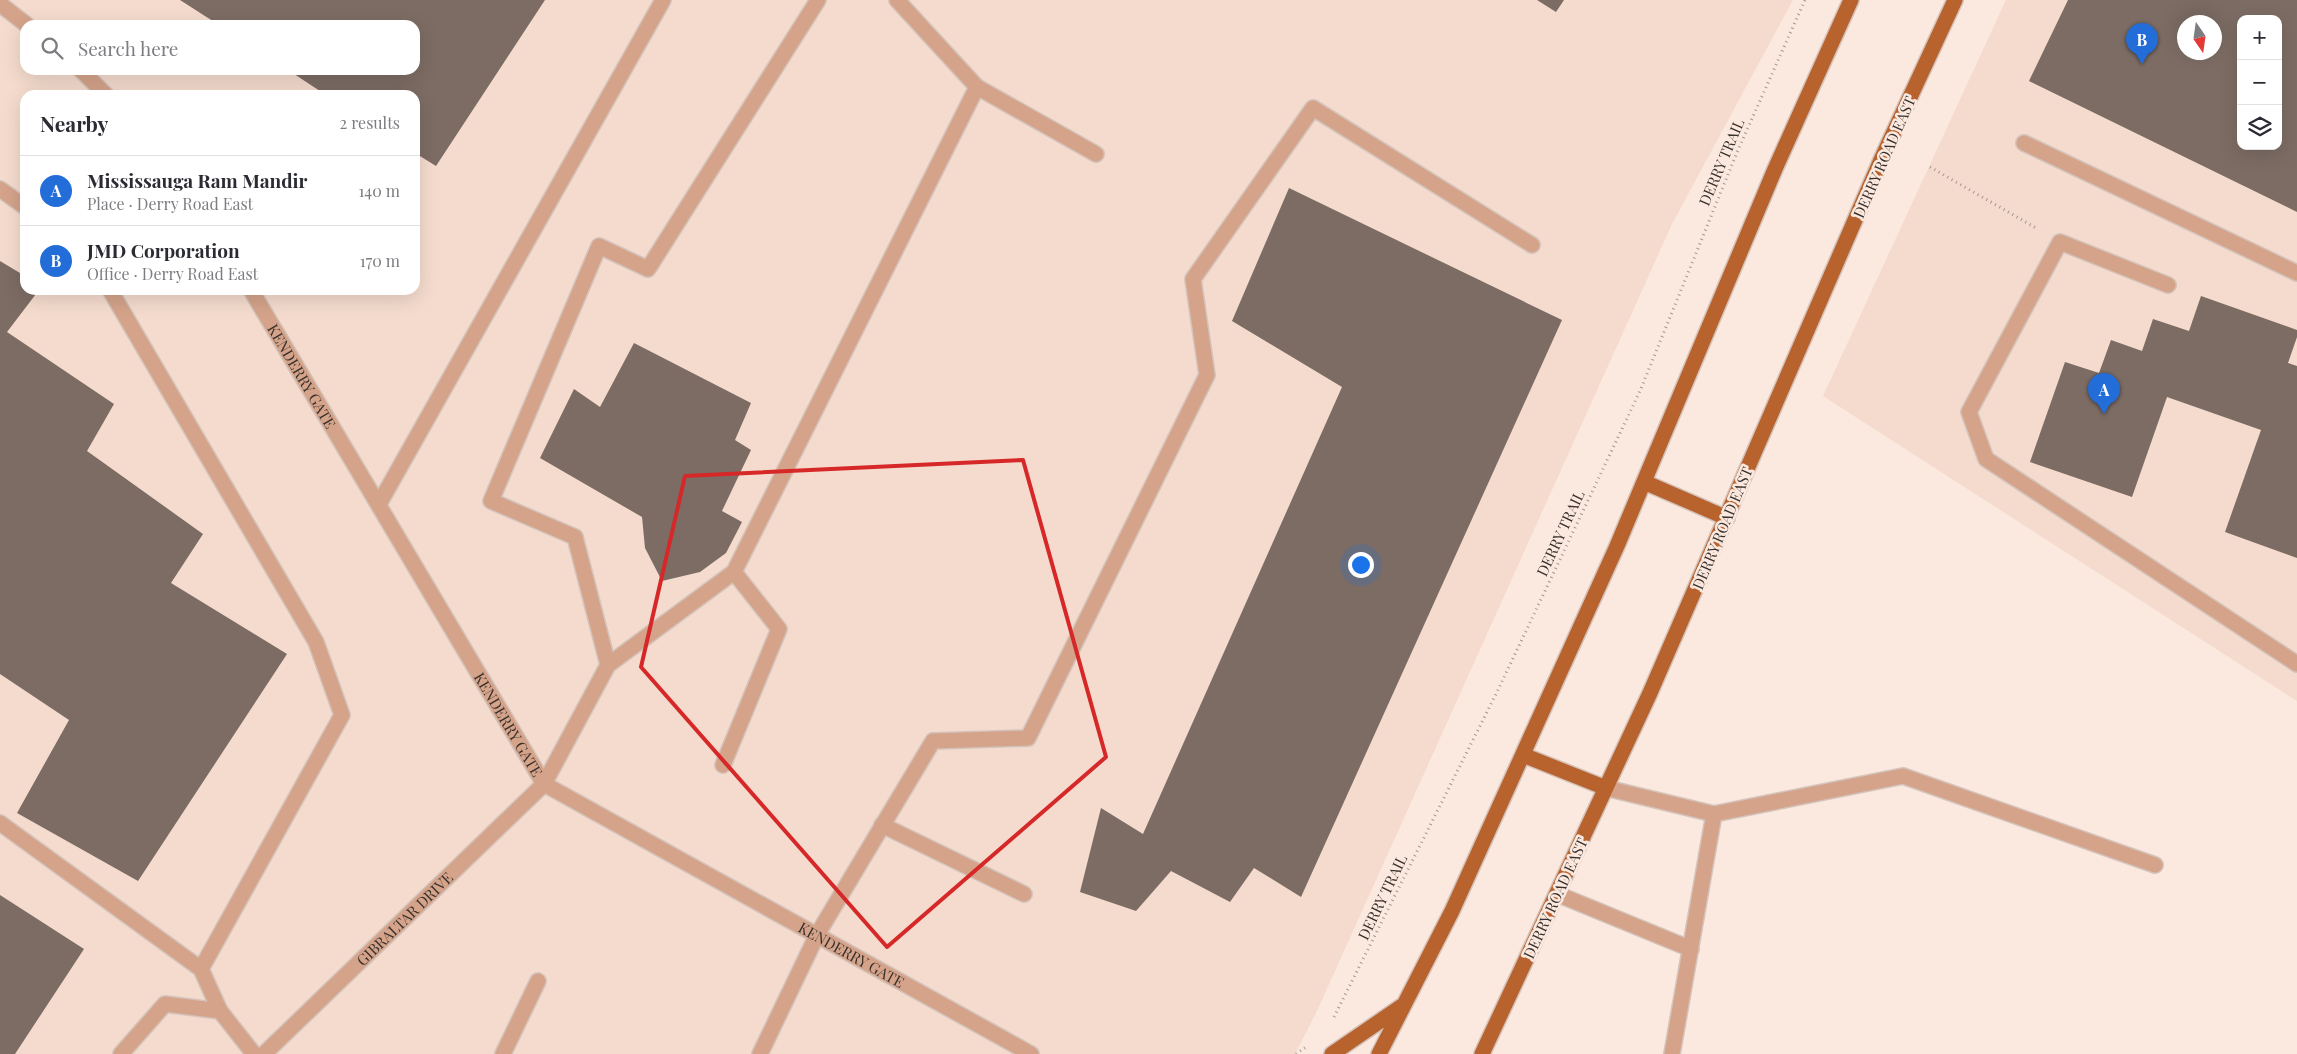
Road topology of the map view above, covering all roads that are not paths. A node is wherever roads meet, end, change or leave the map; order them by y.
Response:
1 (663, 0) edge
2 (818, 0) edge
3 (897, 0) edge
4 (1851, 0) edge
5 (1956, 0) edge
6 (0, 4) edge
7 (21, 20) edge
8 (86, 75) edge
9 (977, 87) junction
10 (101, 90) edge
11 (2024, 142) dead end
12 (1096, 154) dead end
13 (0, 189) edge
14 (20, 203) edge
15 (1532, 245) dead end
16 (2297, 273) edge
17 (2168, 284) dead end
18 (113, 295) edge
19 (254, 295) edge
20 (1644, 482) junction
21 (379, 504) junction
22 (1726, 518) junction
23 (734, 572) junction
24 (608, 664) junction
25 (2297, 664) edge
26 (1523, 755) junction
27 (723, 765) dead end
28 (544, 784) junction
29 (1606, 788) junction
30 (1714, 814) junction
31 (0, 823) edge
32 (882, 825) junction
33 (2155, 864) dead end
34 (1024, 894) dead end
35 (1558, 894) junction
36 (817, 935) junction
37 (1691, 949) junction
38 (201, 970) junction
39 (538, 981) dead end
40 (1403, 1005) junction
41 (220, 1011) junction
42 (121, 1054) edge
43 (254, 1054) edge
44 (264, 1054) edge
45 (503, 1054) edge
46 (760, 1054) edge
47 (1031, 1054) edge
48 (1332, 1054) edge
49 (1379, 1054) edge
50 (1482, 1054) edge
51 (1672, 1054) edge

1 - 21 street
2 - 24 street
3 - 9 street
4 - 20 main road
5 - 22 main road, DERRY ROAD EAST
6 - 7 street
8 - 10 street
9 - 12 street
9 - 23 street
11 - 16 street
13 - 14 street
15 - 32 street
17 - 25 street
18 - 38 street
19 - 21 street, KENDERRY GATE
20 - 22 main road
20 - 26 main road
21 - 28 street, KENDERRY GATE
22 - 29 main road, DERRY ROAD EAST
23 - 24 street
23 - 27 street
24 - 28 street, GIBRALTAR DRIVE
26 - 29 main road
26 - 40 main road
28 - 36 street, KENDERRY GATE
28 - 44 street, GIBRALTAR DRIVE
29 - 30 street
29 - 35 main road, DERRY ROAD EAST
30 - 33 street
30 - 37 street
31 - 38 street
32 - 34 street
32 - 36 street
35 - 37 street
35 - 50 main road, DERRY ROAD EAST
36 - 46 street
36 - 47 street, KENDERRY GATE
37 - 51 street
38 - 41 street
39 - 45 street
40 - 48 main road
40 - 49 main road
41 - 42 street
41 - 43 street

